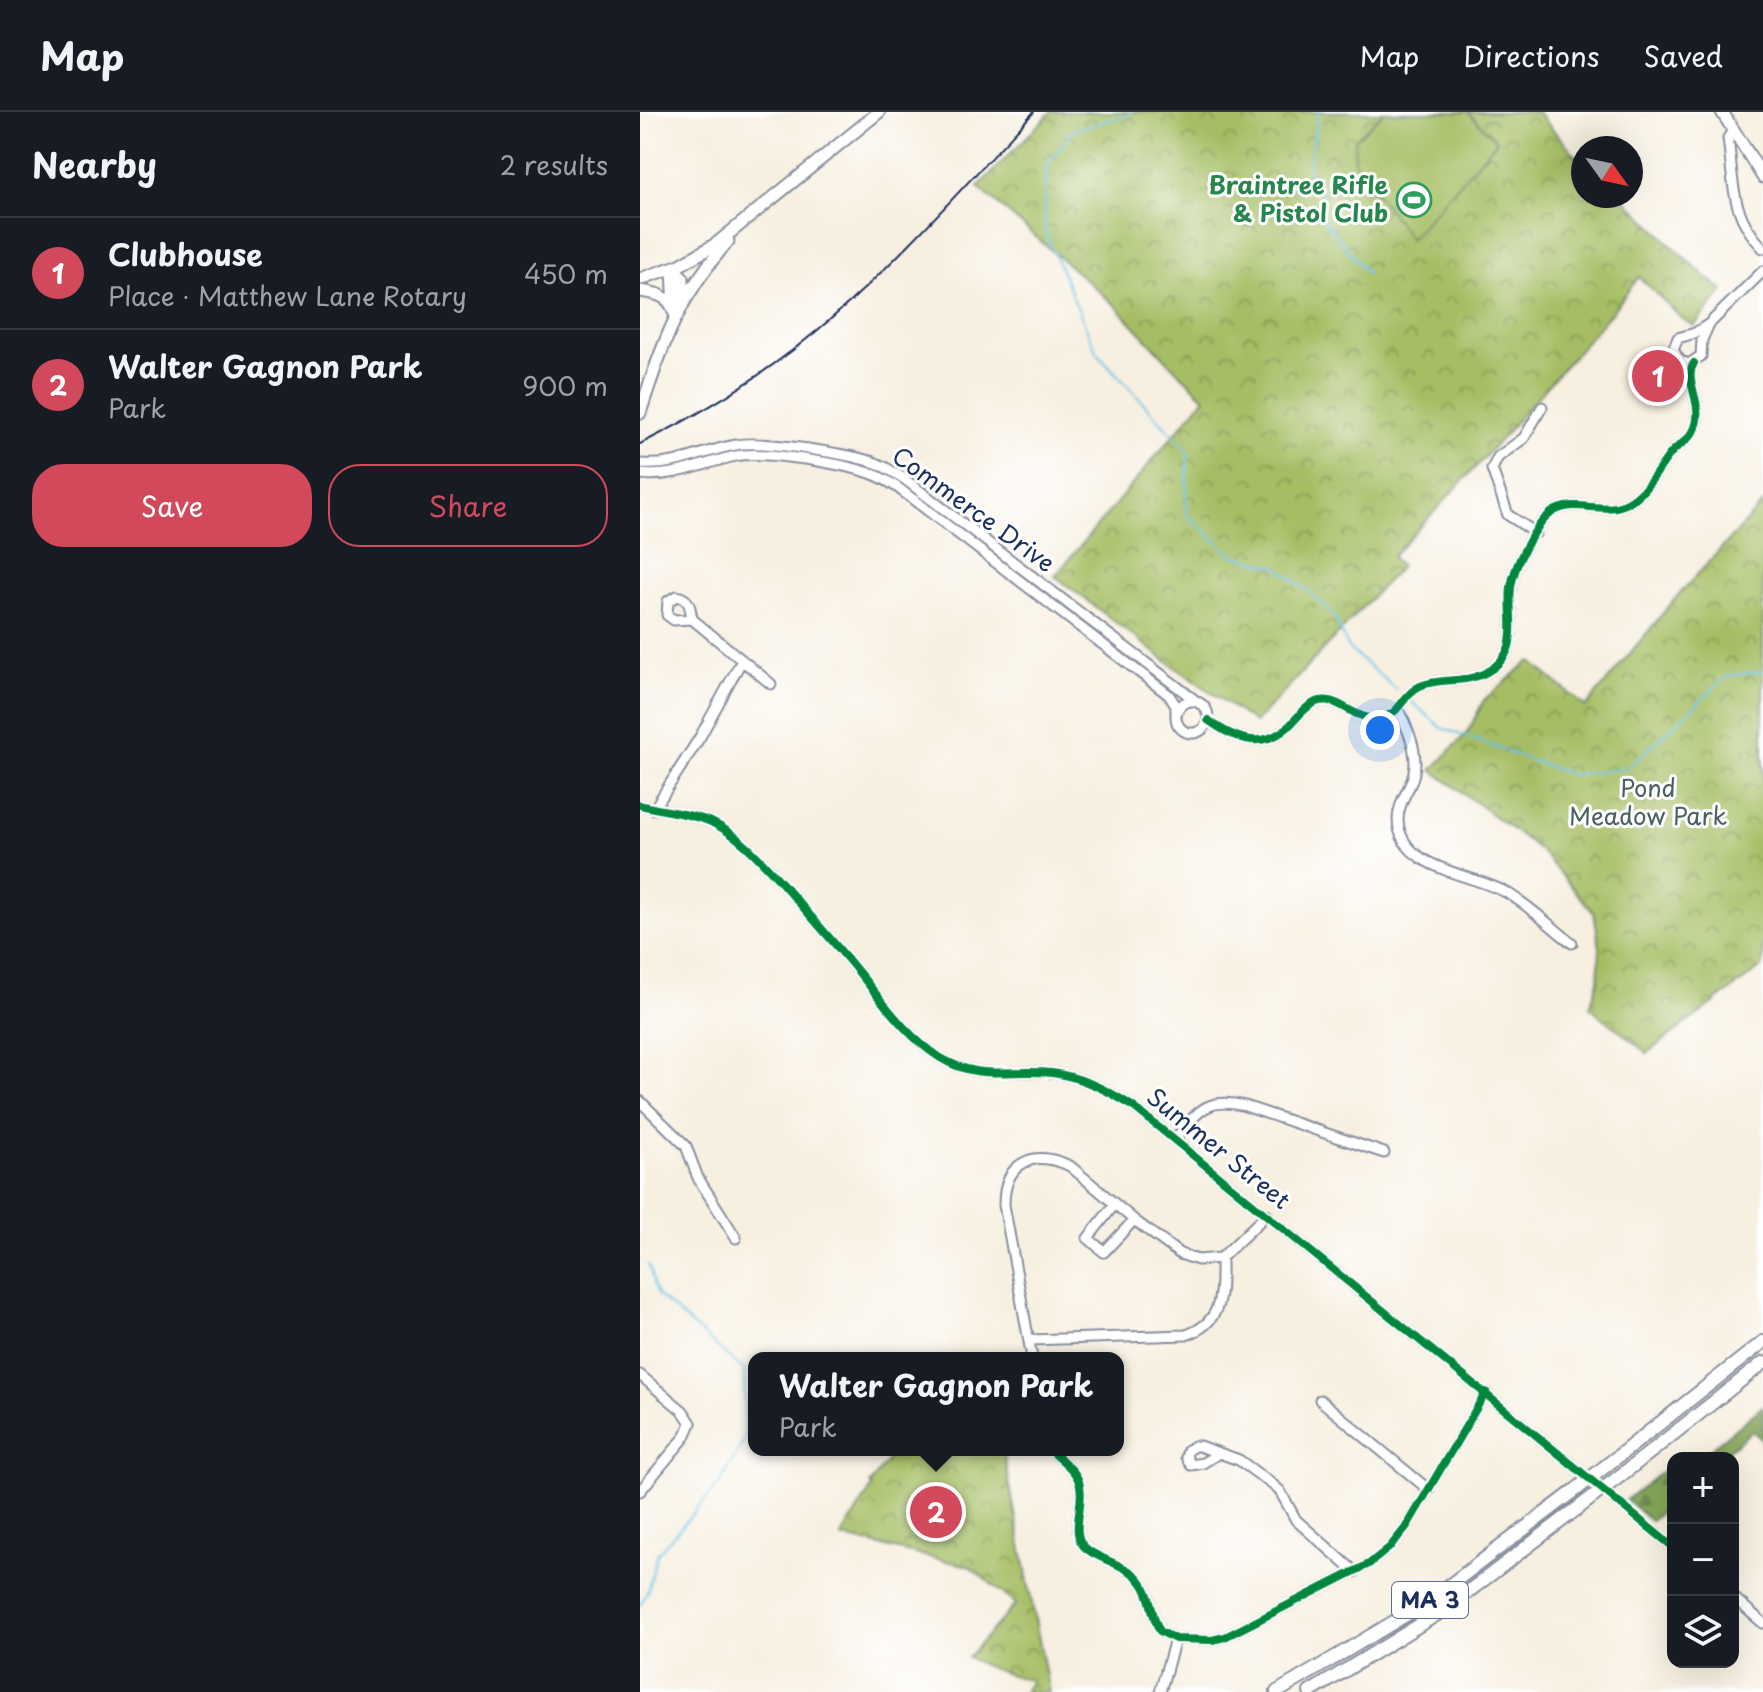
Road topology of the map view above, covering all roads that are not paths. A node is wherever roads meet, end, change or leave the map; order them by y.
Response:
1 (879, 112) edge
2 (1722, 112) edge
3 (1733, 130) junction
4 (1763, 177) edge
5 (744, 222) junction
6 (1763, 248) edge
7 (673, 268) junction
8 (1763, 271) edge
9 (640, 279) edge
10 (640, 291) edge
11 (683, 301) junction
12 (674, 317) junction
13 (1709, 324) junction
14 (1680, 361) junction
15 (1694, 363) junction
16 (1696, 401) junction
17 (1542, 407) dead end
18 (640, 413) edge
19 (828, 459) junction
20 (640, 461) edge
21 (678, 468) junction
22 (640, 474) edge
23 (1536, 533) junction
24 (692, 619) dead end
25 (742, 660) junction
26 (771, 684) dead end
27 (1200, 704) junction
28 (1398, 709) junction
29 (1176, 716) junction
30 (1208, 720) junction
31 (640, 805) edge
32 (654, 809) junction
33 (1572, 943) dead end
34 (640, 1101) edge
35 (1175, 1139) junction
36 (1384, 1153) dead end
37 (1115, 1204) junction
38 (1267, 1214) junction
39 (1134, 1220) junction
40 (736, 1238) dead end
41 (1221, 1258) junction
42 (1030, 1340) junction
43 (1763, 1342) edge
44 (1031, 1352) edge
45 (1763, 1363) edge
46 (640, 1375) edge
47 (1486, 1392) junction
48 (1320, 1400) dead end
49 (1219, 1453) dead end
50 (1057, 1456) edge
51 (1429, 1490) junction
52 (640, 1491) edge
53 (1667, 1542) edge
54 (1355, 1572) junction
55 (1739, 1601) edge
56 (1761, 1616) edge
57 (1175, 1639) junction
58 (1160, 1692) edge
59 (1277, 1692) edge
60 (1310, 1692) edge

1 - 5 main road
2 - 3 main road
3 - 4 main road
3 - 6 street
5 - 7 main road
5 - 11 main road
7 - 9 main road
7 - 11 main road
7 - 12 main road
8 - 13 street
10 - 12 main road
11 - 12 main road
12 - 18 main road
13 - 14 street
13 - 15 street
14 - 15 street
14 - 16 street
15 - 16 street
16 - 23 street
17 - 23 street
19 - 21 street, Commerce Drive
19 - 27 street, Commerce Drive
19 - 29 street, Commerce Drive
20 - 21 street, Commerce Drive
21 - 22 street, Commerce Drive
23 - 28 street
24 - 25 street
25 - 26 street
25 - 32 street
27 - 29 street
27 - 30 street
28 - 30 street
28 - 33 street
29 - 30 street
31 - 32 street, Summer Street
32 - 35 street, Summer Street
34 - 40 street
35 - 36 street
35 - 38 street, Summer Street
37 - 39 street
37 - 39 street
37 - 42 street
38 - 41 street
38 - 47 street, Summer Street
39 - 41 street
41 - 42 street
42 - 44 street
43 - 59 highway, MA 3, bridge
45 - 60 highway, MA 3, bridge
46 - 52 street
47 - 51 street
47 - 53 street, Summer Street
48 - 51 street
49 - 54 street
50 - 57 street
51 - 54 street
54 - 57 street
55 - 56 street
57 - 58 street

